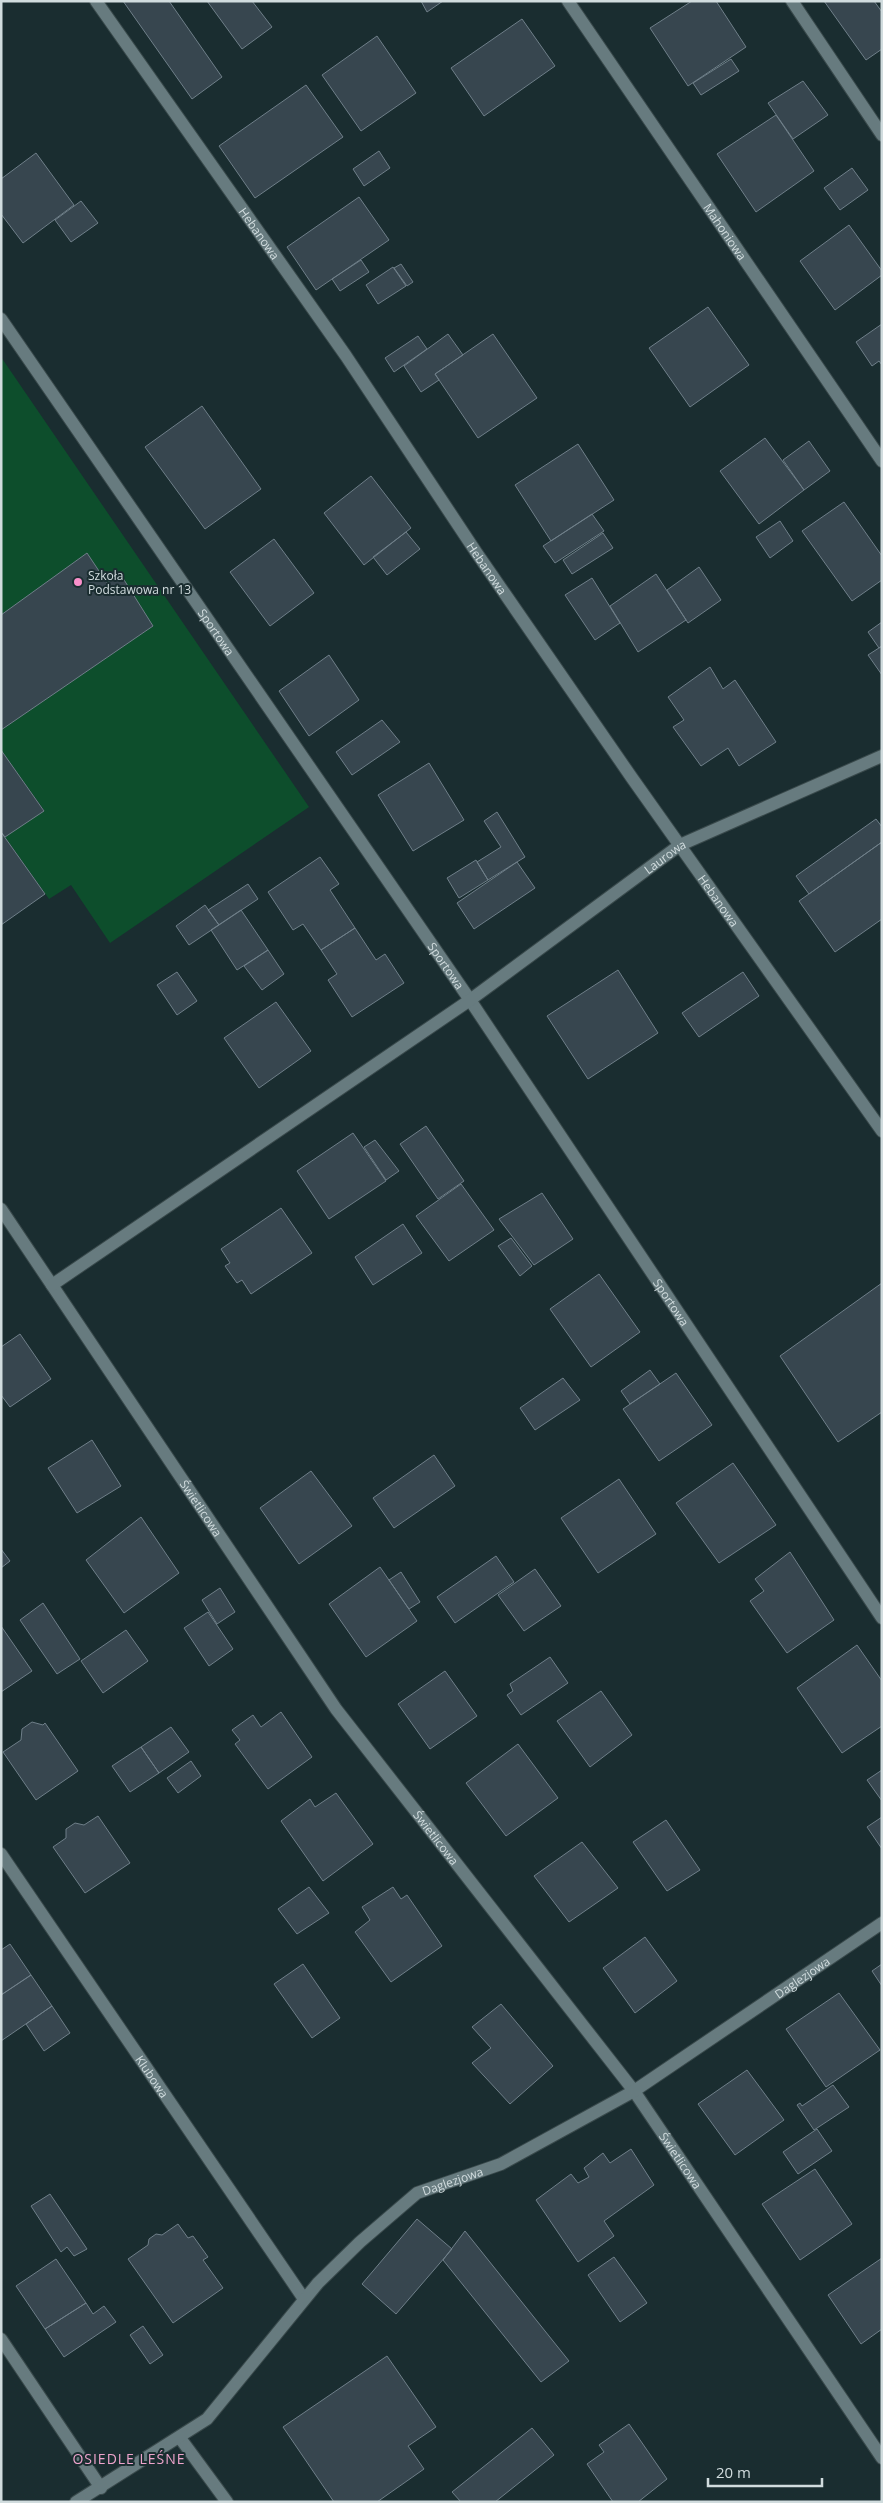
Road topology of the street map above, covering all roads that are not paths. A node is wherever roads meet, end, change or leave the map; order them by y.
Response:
1 (96, 1) edge
2 (568, 1) edge
3 (792, 1) edge
4 (882, 135) edge
5 (1, 319) edge
6 (882, 461) edge
7 (882, 756) edge
8 (680, 845) junction
9 (470, 1000) junction
10 (882, 1131) edge
11 (1, 1209) edge
12 (52, 1285) junction
13 (882, 1618) edge
14 (1, 1854) edge
15 (882, 1923) edge
16 (634, 2091) junction
17 (304, 2299) junction
18 (1, 2339) edge
19 (180, 2438) junction
20 (882, 2458) edge
21 (101, 2488) junction
22 (76, 2502) edge
23 (227, 2502) edge

1 - 8 street, Hebanowa
2 - 6 street, Mahoniowa
3 - 4 street
5 - 9 street, Sportowa
7 - 8 street, Laurowa
8 - 9 street, Laurowa
8 - 10 street, Hebanowa
9 - 12 street, Laurowa
9 - 13 street, Sportowa
11 - 12 street, Świetlicowa
12 - 16 street, Świetlicowa
14 - 17 street, Klubowa
15 - 16 street, Daglezjowa
16 - 17 street, Daglezjowa
16 - 20 street, Świetlicowa
17 - 19 street, Daglezjowa
18 - 21 street
19 - 21 street, Daglezjowa
19 - 23 street
21 - 22 street, Daglezjowa

